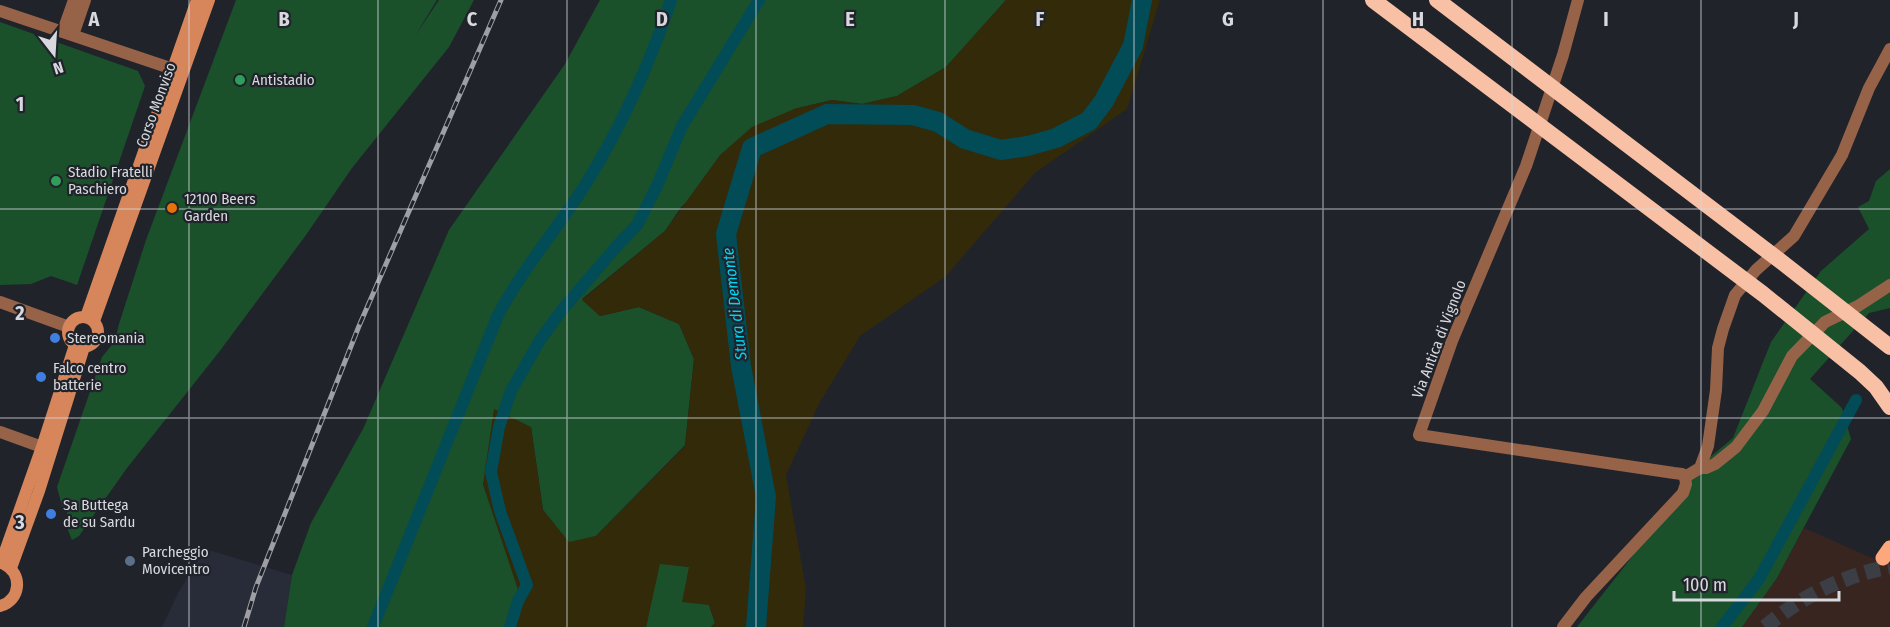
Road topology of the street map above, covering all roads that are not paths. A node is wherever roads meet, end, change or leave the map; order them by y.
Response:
1 (74, 0) edge
2 (85, 0) edge
3 (197, 0) edge
4 (209, 0) edge
5 (1373, 0) edge
6 (1437, 0) edge
7 (1578, 0) edge
8 (0, 11) edge
9 (68, 33) junction
10 (1890, 49) edge
11 (173, 69) junction
12 (1890, 285) edge
13 (0, 302) edge
14 (90, 319) junction
15 (69, 327) junction
16 (80, 346) junction
17 (1890, 347) edge
18 (1890, 407) edge
19 (0, 432) edge
20 (42, 447) junction
21 (1700, 468) junction
22 (1685, 477) junction
23 (4, 565) edge
24 (0, 606) edge
25 (1563, 627) edge

1 - 9 street
2 - 9 street
3 - 11 main road, Corso Monviso
4 - 14 main road, Corso Monviso
5 - 18 highway
6 - 17 highway
7 - 22 street, Via Antica di Vignolo
8 - 9 street
9 - 11 street
10 - 21 street
11 - 14 main road, Corso Monviso
12 - 21 street
13 - 15 street
14 - 15 main road
14 - 16 main road
15 - 16 main road
16 - 20 main road
16 - 23 main road
19 - 20 street
20 - 23 main road
21 - 22 street
22 - 25 street
23 - 24 main road

